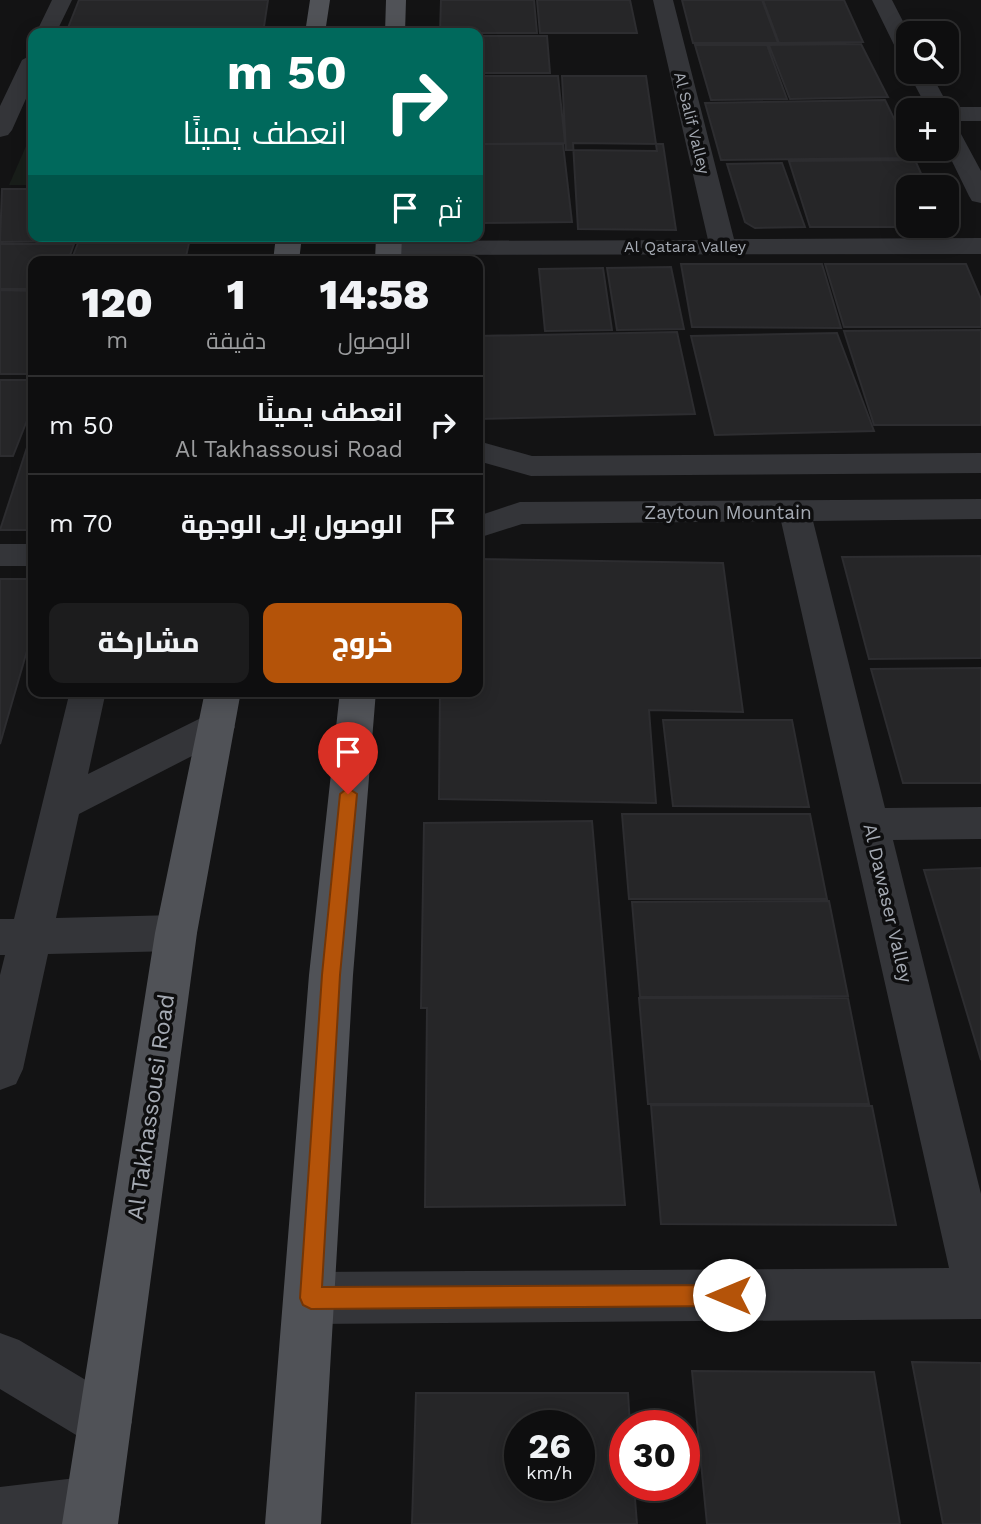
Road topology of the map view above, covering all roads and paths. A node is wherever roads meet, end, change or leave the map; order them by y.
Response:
1 (62, 0) edge
2 (320, 0) edge
3 (396, 0) edge
4 (663, 0) edge
5 (882, 0) edge
6 (896, 27) edge
7 (48, 28) edge
8 (316, 28) edge
9 (395, 28) edge
10 (28, 71) edge
11 (959, 114) edge
12 (981, 114) edge
13 (0, 130) edge
14 (959, 151) edge
15 (981, 196) edge
16 (722, 245) junction
17 (981, 246) edge
18 (389, 249) edge
19 (483, 452) edge
20 (981, 463) edge
21 (531, 466) junction
22 (981, 509) edge
23 (795, 512) junction
24 (520, 513) junction
25 (483, 525) edge
26 (0, 555) edge
27 (28, 555) edge
28 (87, 697) edge
29 (357, 697) edge
30 (220, 709) edge
31 (62, 804) junction
32 (981, 823) edge
33 (869, 824) junction
34 (176, 933) junction
35 (14, 937) edge
36 (0, 1069) edge
37 (981, 1293) edge
38 (311, 1298) junction
39 (0, 1359) edge
40 (105, 1422) junction
41 (92, 1514) edge
42 (0, 1515) edge
43 (293, 1524) edge

1 - 7 street
2 - 8 main road
3 - 9 main road
4 - 16 street, Al Salif Valley
5 - 6 street
10 - 13 street
11 - 12 street
14 - 15 street
16 - 17 street, Al Qatara Valley
16 - 18 street, Al Qatara Valley
19 - 21 street
20 - 21 street
21 - 24 street
22 - 23 street, Zaytoun Mountain
23 - 24 street, Zaytoun Mountain
23 - 33 street, Al Dawaser Valley
24 - 25 street, Zaytoun Mountain
26 - 27 street
28 - 31 street
29 - 38 main road
30 - 31 street
30 - 34 main road, Al Takhassousi Road
31 - 35 street
32 - 33 street
33 - 37 street, Al Dawaser Valley
34 - 35 street
34 - 40 main road, Al Takhassousi Road
35 - 36 street
37 - 38 street
38 - 43 main road
39 - 40 street
40 - 41 main road, Al Takhassousi Road
41 - 42 street

